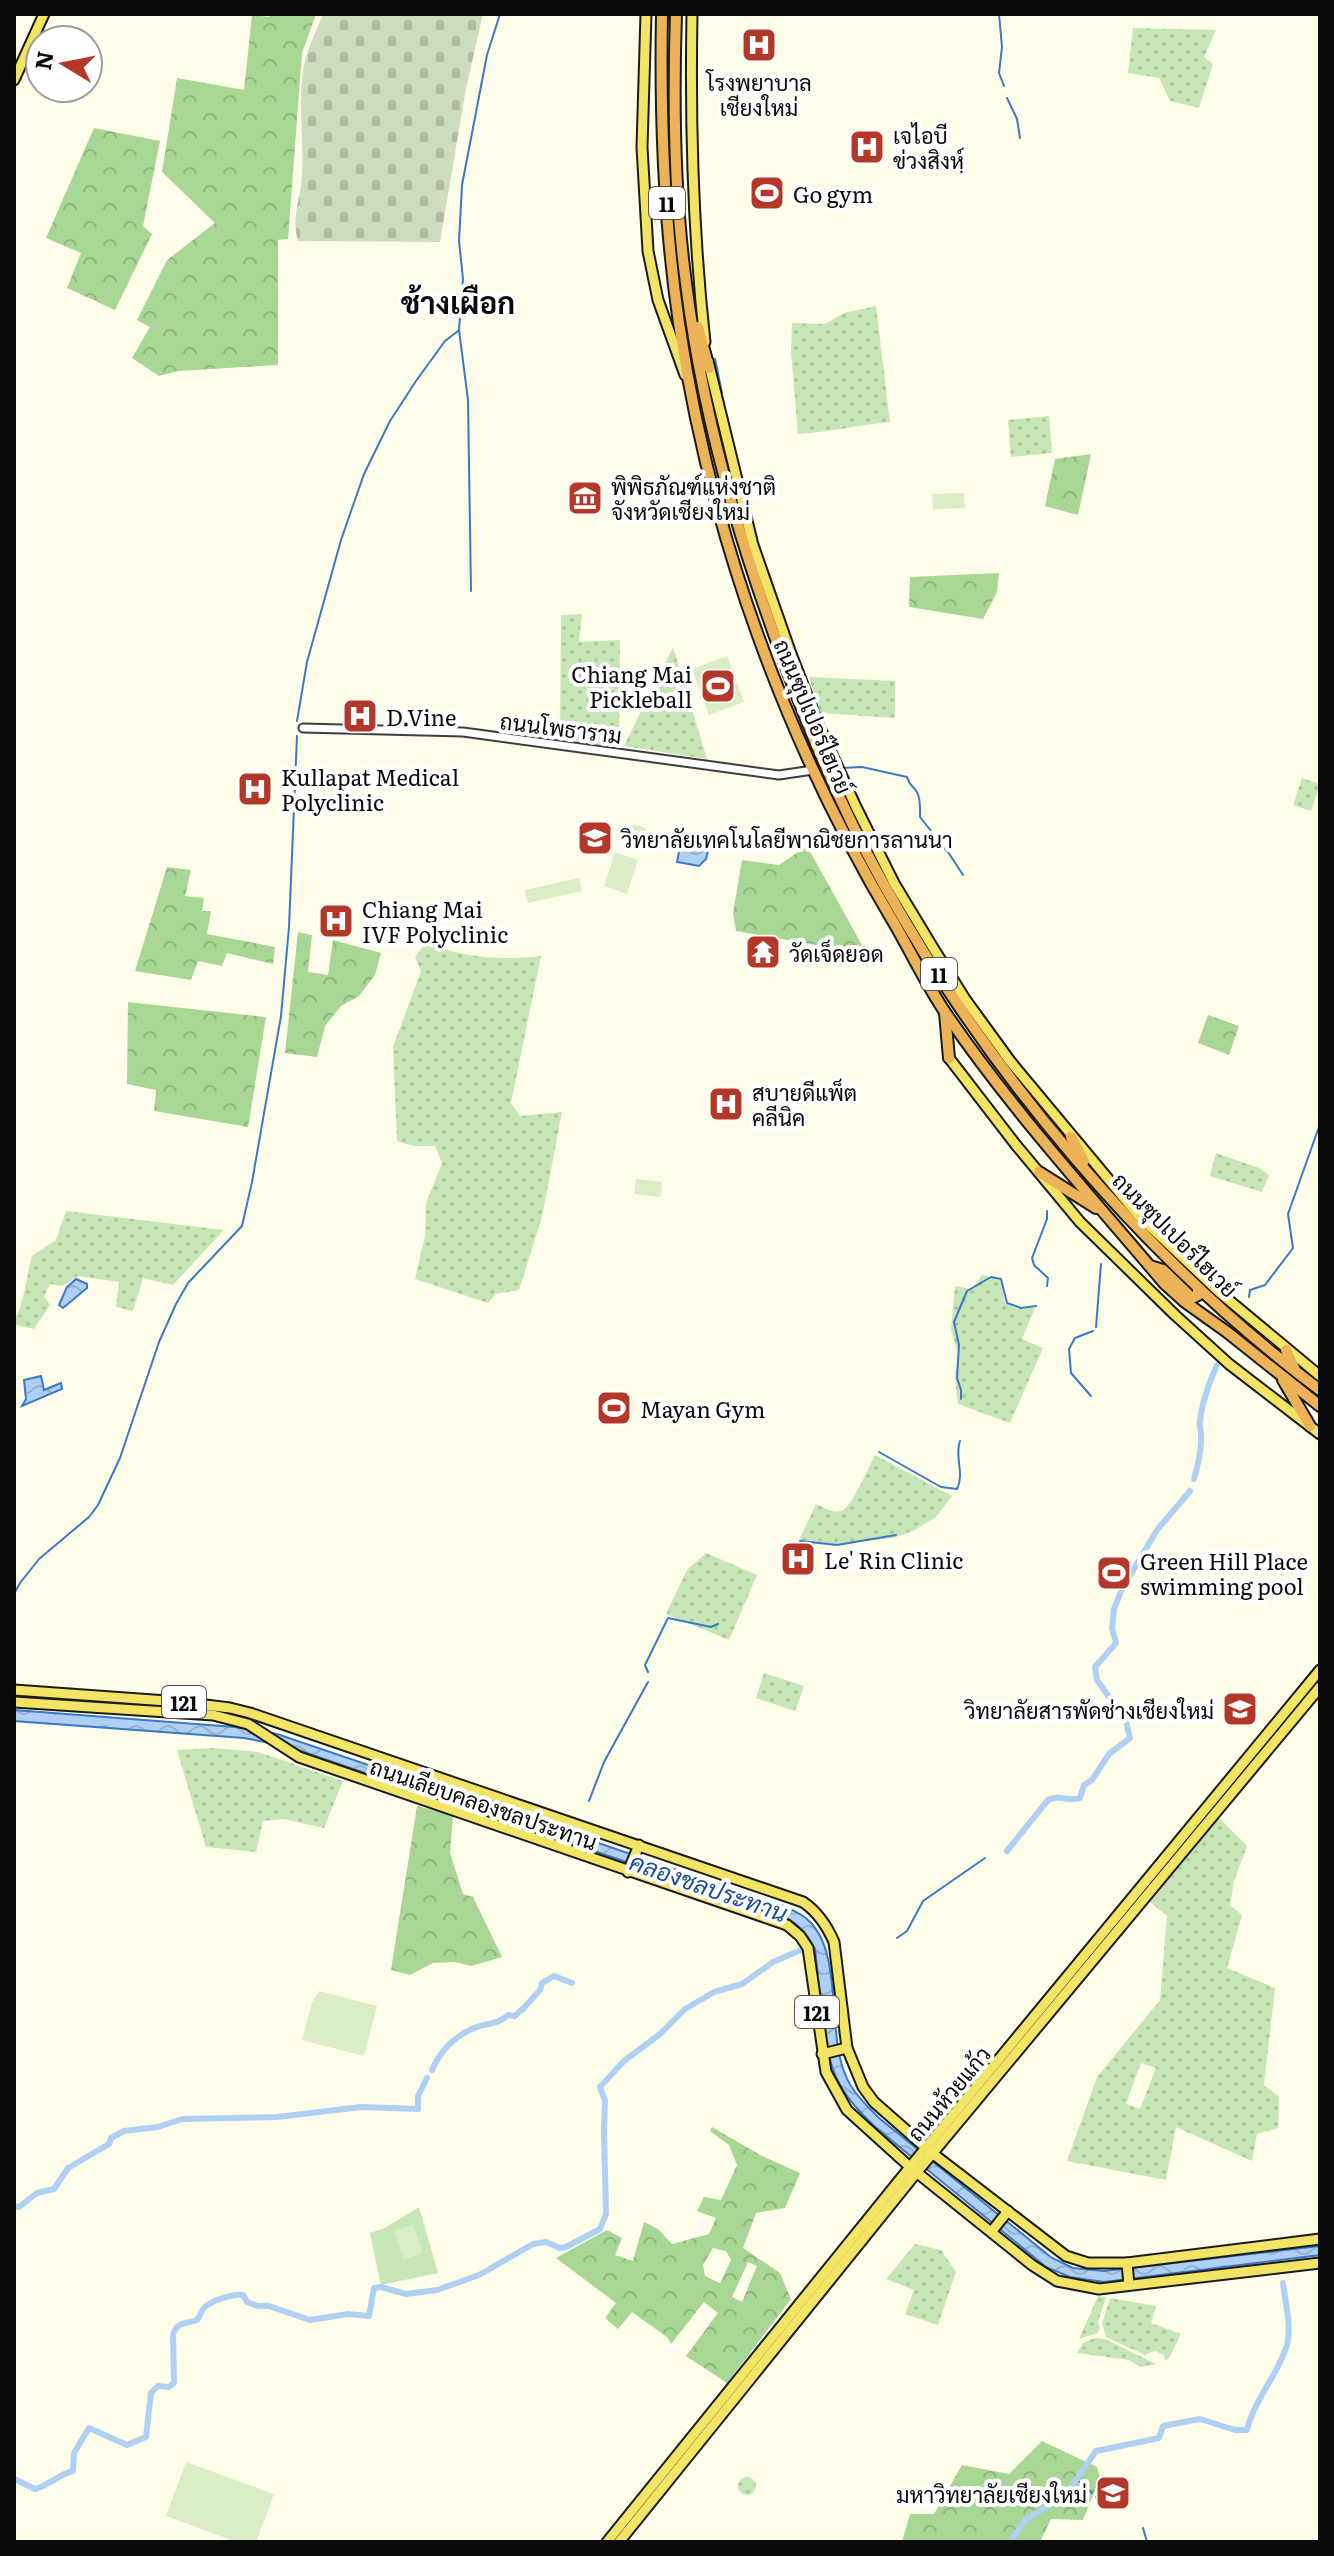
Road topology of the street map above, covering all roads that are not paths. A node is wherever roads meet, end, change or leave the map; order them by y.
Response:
1 (44, 14) edge
2 (646, 14) edge
3 (662, 14) edge
4 (676, 14) edge
5 (692, 14) edge
6 (14, 80) edge
7 (685, 279) junction
8 (709, 368) junction
9 (691, 390) junction
10 (790, 651) junction
11 (788, 674) junction
12 (303, 728) dead end
13 (813, 770) junction
14 (945, 1012) junction
15 (949, 1058) joint
16 (1071, 1137) junction
17 (1039, 1172) junction
18 (1094, 1180) junction
19 (1105, 1213) junction
20 (1150, 1266) junction
21 (1198, 1288) junction
22 (1286, 1350) junction
23 (1297, 1372) junction
24 (1280, 1376) junction
25 (1319, 1385) edge
26 (1320, 1406) edge
27 (1310, 1426) junction
28 (1320, 1434) edge
29 (1320, 1670) edge
30 (1320, 1687) edge
31 (14, 1690) edge
32 (14, 1702) edge
33 (1256, 1758) junction
34 (639, 1845) junction
35 (628, 1872) junction
36 (847, 2048) junction
37 (822, 2054) junction
38 (930, 2150) junction
39 (914, 2169) junction
40 (1006, 2214) junction
41 (993, 2230) junction
42 (1320, 2239) edge
43 (1320, 2263) edge
44 (1128, 2265) junction
45 (1129, 2283) junction
46 (718, 2412) junction
47 (607, 2542) edge
48 (619, 2542) edge

1 - 6 main road
2 - 9 main road
3 - 9 highway, ถนนซุปเปอร์ไฮเวย์ / 11
4 - 7 highway, ถนนซุปเปอร์ไฮเวย์ / 11
5 - 8 main road
7 - 8 highway
7 - 11 highway, ถนนซุปเปอร์ไฮเวย์ / 11
8 - 10 main road
9 - 13 highway, ถนนซุปเปอร์ไฮเวย์ / 11
10 - 11 highway
10 - 16 main road
11 - 18 highway, ถนนซุปเปอร์ไฮเวย์ / 11
12 - 13 street, ถนนโพธาราม
13 - 14 highway, ถนนซุปเปอร์ไฮเวย์ / 11
14 - 15 highway
14 - 19 highway, ถนนซุปเปอร์ไฮเวย์ / 11
15 - 17 main road
16 - 18 highway
16 - 22 main road
17 - 19 highway
17 - 27 main road
18 - 21 highway, ถนนซุปเปอร์ไฮเวย์ / 11
19 - 20 highway, ถนนซุปเปอร์ไฮเวย์ / 11
20 - 21 highway
20 - 24 highway, ถนนซุปเปอร์ไฮเวย์ / 11
21 - 23 highway, ถนนซุปเปอร์ไฮเวย์ / 11
22 - 23 highway
22 - 25 main road
23 - 25 highway, ถนนซุปเปอร์ไฮเวย์ / 11
24 - 26 highway, ถนนซุปเปอร์ไฮเวย์ / 11
24 - 27 highway
27 - 28 main road
29 - 33 main road, ถนนห้วยแก้ว
30 - 33 main road, ถนนห้วยแก้ว
31 - 34 main road, ถนนเลียบคลองชลประทาน / 121
32 - 35 main road, ถนนเลียบคลองชลประทาน / 121
33 - 38 main road, ถนนห้วยแก้ว
34 - 35 main road
34 - 36 main road, ถนนเลียบคลองชลประทาน / 121
35 - 37 main road, ถนนเลียบคลองชลประทาน / 121
36 - 37 main road
36 - 38 main road, ถนนเลียบคลองชลประทาน / 121
37 - 39 main road, ถนนเลียบคลองชลประทาน / 121
38 - 39 main road, ถนนห้วยแก้ว
38 - 40 main road, ถนนเลียบคลองชลประทาน / 121
39 - 41 main road, ถนนเลียบคลองชลประทาน / 121
39 - 46 main road, ถนนห้วยแก้ว
40 - 41 main road
40 - 44 main road, ถนนเลียบคลองชลประทาน / 121
41 - 45 main road, ถนนเลียบคลองชลประทาน / 121
42 - 44 main road, ถนนเลียบคลองชลประทาน / 121
43 - 45 main road, ถนนเลียบคลองชลประทาน / 121
44 - 45 main road
46 - 47 main road, ถนนห้วยแก้ว
46 - 48 main road, ถนนห้วยแก้ว

